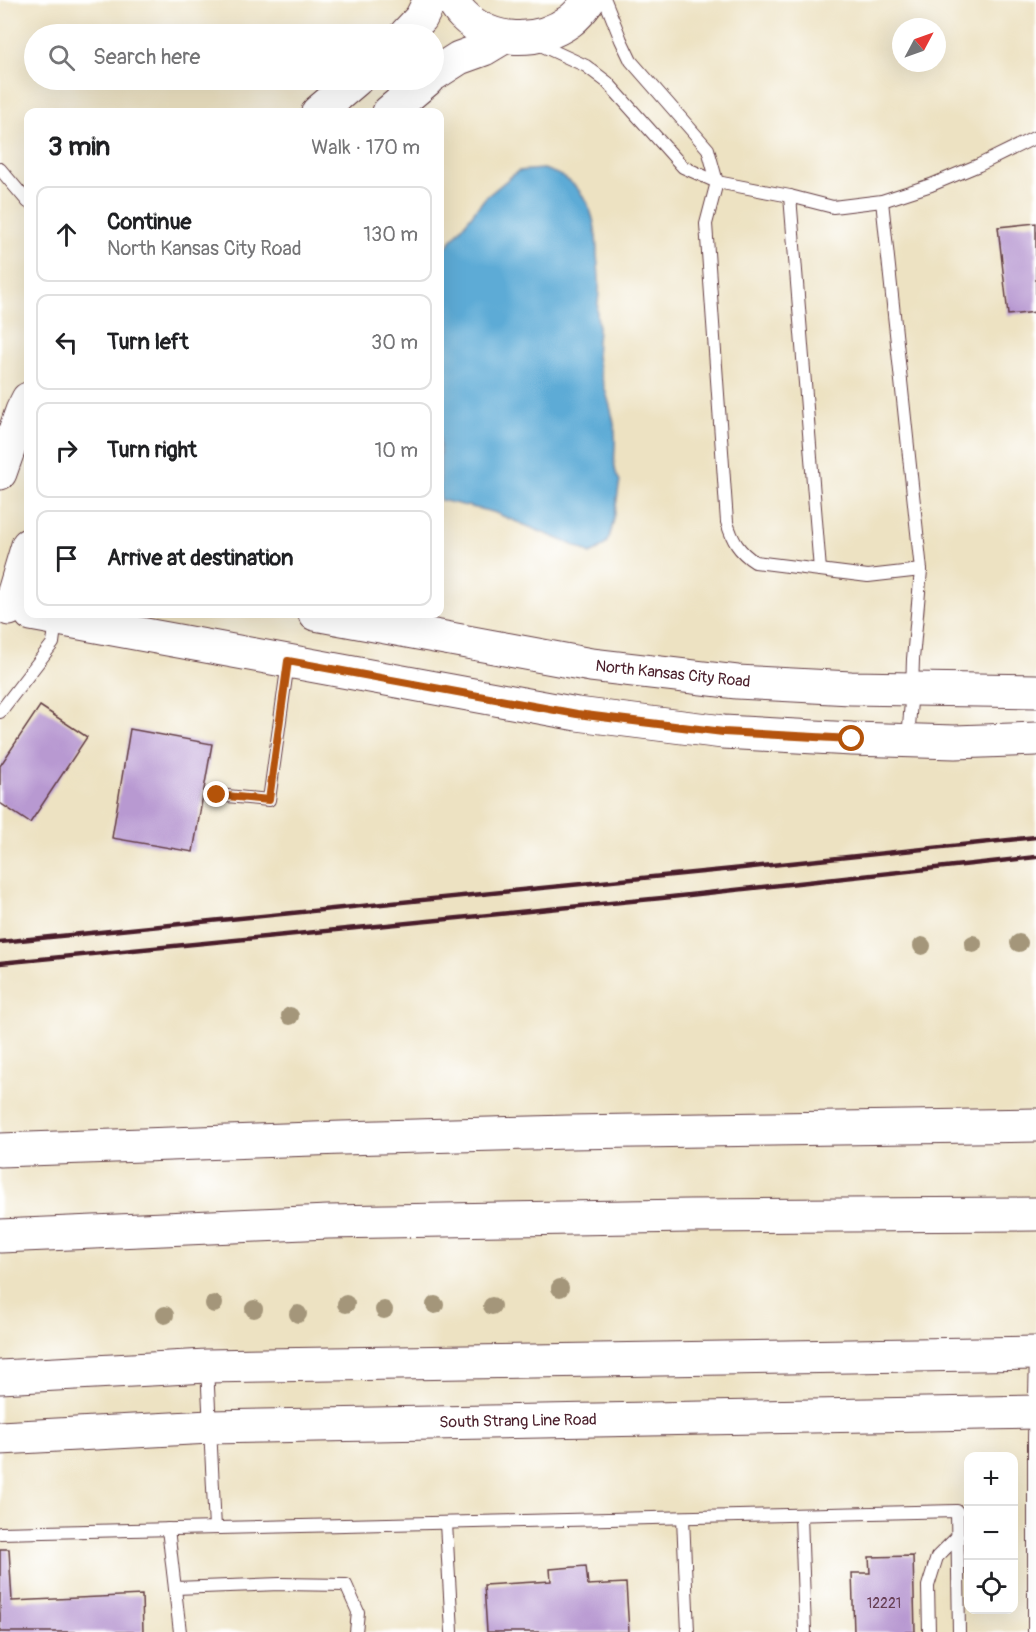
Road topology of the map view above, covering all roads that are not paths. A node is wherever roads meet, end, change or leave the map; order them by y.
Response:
1 (430, 0) edge
2 (452, 0) edge
3 (589, 0) edge
4 (605, 0) edge
5 (415, 24) edge
6 (515, 38) junction
7 (444, 68) edge
8 (344, 90) edge
9 (415, 90) edge
10 (323, 108) edge
11 (393, 108) edge
12 (1036, 137) edge
13 (0, 170) edge
14 (717, 182) junction
15 (790, 196) junction
16 (24, 197) edge
17 (882, 201) junction
18 (24, 407) edge
19 (0, 473) edge
20 (20, 555) edge
21 (820, 570) junction
22 (921, 570) junction
23 (24, 601) edge
24 (30, 618) edge
25 (57, 618) edge
26 (337, 618) edge
27 (288, 661) junction
28 (912, 689) junction
29 (1036, 691) edge
30 (0, 712) edge
31 (1036, 739) edge
32 (908, 740) junction
33 (217, 795) dead end
34 (1036, 1125) edge
35 (0, 1150) edge
36 (1036, 1214) edge
37 (0, 1236) edge
38 (1036, 1353) edge
39 (207, 1366) junction
40 (0, 1377) edge
41 (1035, 1412) edge
42 (210, 1426) junction
43 (0, 1438) edge
44 (801, 1515) junction
45 (683, 1518) junction
46 (446, 1523) junction
47 (215, 1528) junction
48 (168, 1529) junction
49 (0, 1533) edge
50 (958, 1536) junction
51 (175, 1588) junction
52 (180, 1632) edge
53 (356, 1632) edge
54 (452, 1632) edge
55 (688, 1632) edge
56 (805, 1632) edge
57 (929, 1632) edge
58 (959, 1632) edge
59 (1034, 1632) edge

1 - 5 main road
2 - 6 main road
3 - 6 main road
4 - 14 lane
6 - 7 main road
6 - 14 lane
8 - 10 main road
9 - 11 main road
12 - 17 lane
13 - 16 lane
14 - 15 lane
14 - 21 lane
15 - 17 lane
15 - 21 lane
17 - 22 lane
18 - 19 main road
20 - 23 main road
21 - 22 lane
22 - 28 lane
24 - 30 lane
25 - 27 main road
26 - 28 main road, North Kansas City Road
27 - 32 main road
27 - 33 lane
28 - 29 main road, North Kansas City Road
28 - 32 lane
31 - 32 main road
34 - 35 main road
36 - 37 main road
38 - 39 main road
38 - 41 lane
39 - 40 main road
39 - 42 lane
41 - 42 main road, South Strang Line Road
41 - 59 lane
42 - 43 main road, South Strang Line Road
42 - 47 lane
44 - 45 lane
44 - 50 lane
44 - 56 lane
45 - 46 lane
45 - 55 lane
46 - 47 lane
46 - 54 lane
47 - 48 lane
48 - 49 lane
48 - 51 lane
50 - 57 lane
50 - 58 lane
51 - 52 lane
51 - 53 lane

